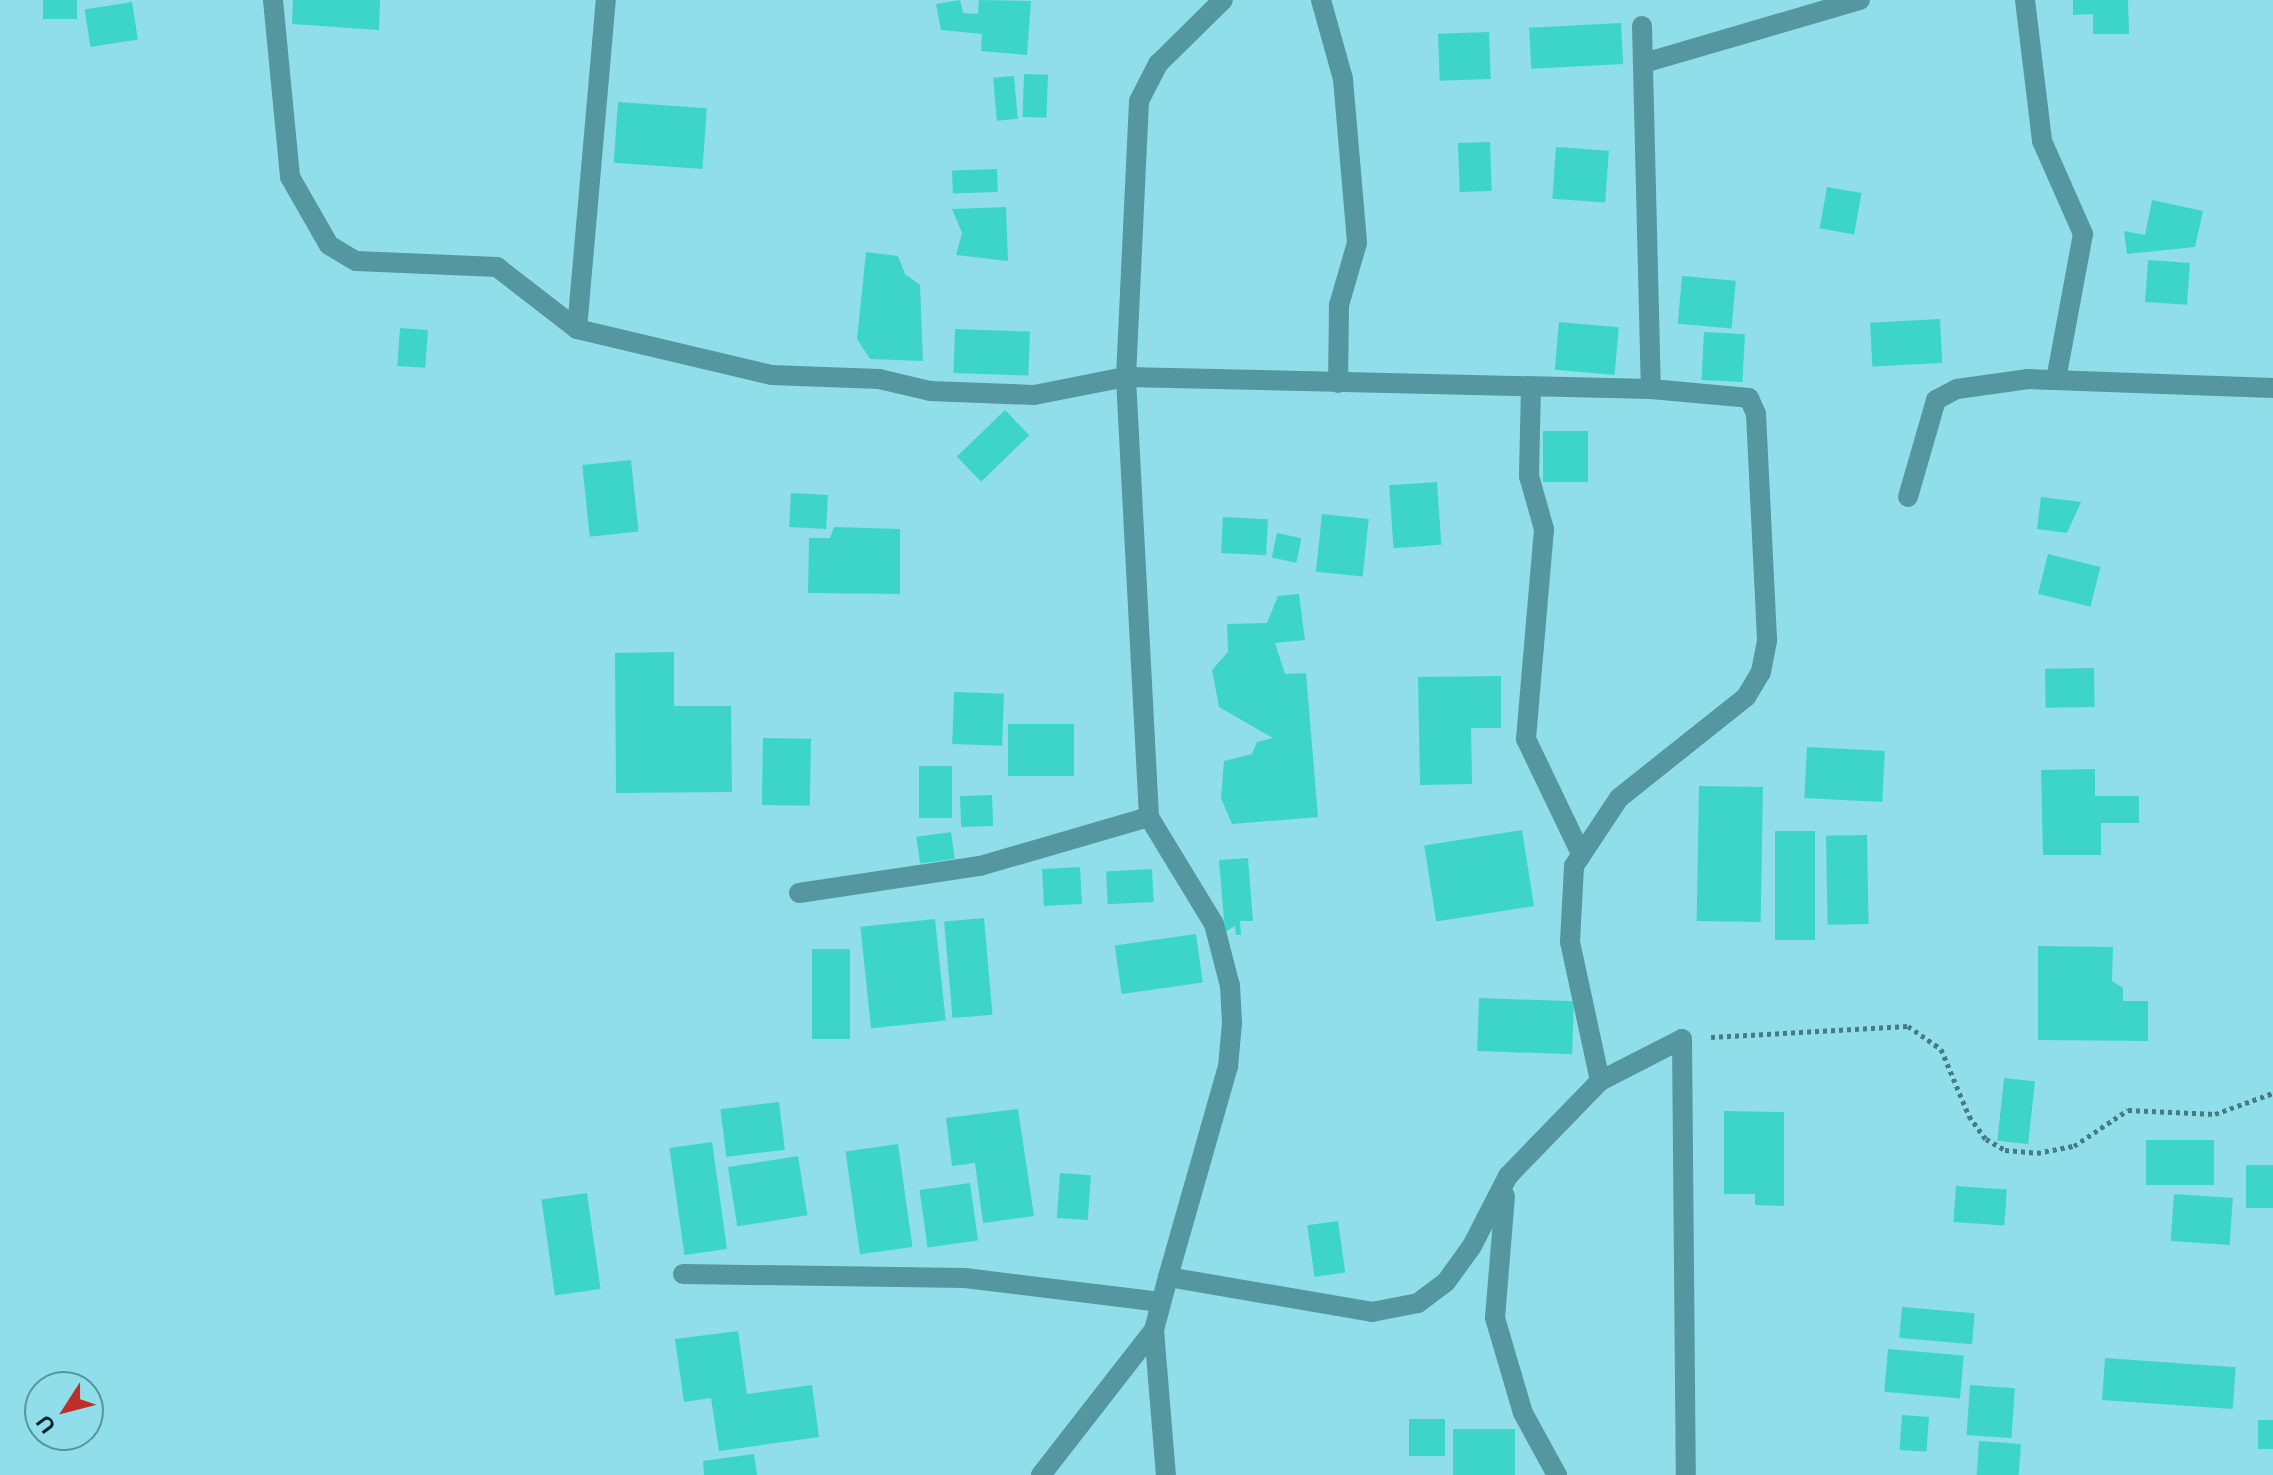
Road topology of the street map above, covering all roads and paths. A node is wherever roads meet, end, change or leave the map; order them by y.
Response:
1 (273, 0) edge
2 (606, 0) edge
3 (1223, 0) edge
4 (1321, 0) edge
5 (1860, 0) edge
6 (2025, 0) edge
7 (1642, 26) dead end
8 (1644, 63) junction
9 (577, 329) junction
10 (1126, 377) junction
11 (2056, 380) junction
12 (1338, 383) junction
13 (1531, 387) junction
14 (2273, 388) edge
15 (1651, 389) junction
16 (1908, 497) dead end
17 (1149, 817) junction
18 (1581, 854) junction
19 (799, 893) dead end
20 (1682, 1039) junction
21 (1600, 1081) junction
22 (2273, 1093) edge
23 (1508, 1176) junction
24 (683, 1274) dead end
25 (1168, 1277) junction
26 (1161, 1302) junction
27 (1154, 1330) junction
28 (1041, 1475) edge
29 (1166, 1475) edge
30 (1557, 1475) edge
31 (1686, 1475) edge

1 - 9 street
2 - 9 street
3 - 10 street
4 - 12 street
5 - 8 street
6 - 11 street
7 - 8 street
8 - 15 street
9 - 10 street
10 - 12 street
10 - 17 street
11 - 14 street
11 - 16 street
12 - 13 street
13 - 15 street
13 - 18 street
15 - 18 street
17 - 19 street
17 - 25 street
18 - 21 street
20 - 21 street
20 - 22 path
20 - 31 street
21 - 23 street
23 - 25 street
23 - 30 street
24 - 26 street
25 - 26 street
26 - 27 street
27 - 28 street
27 - 29 street

